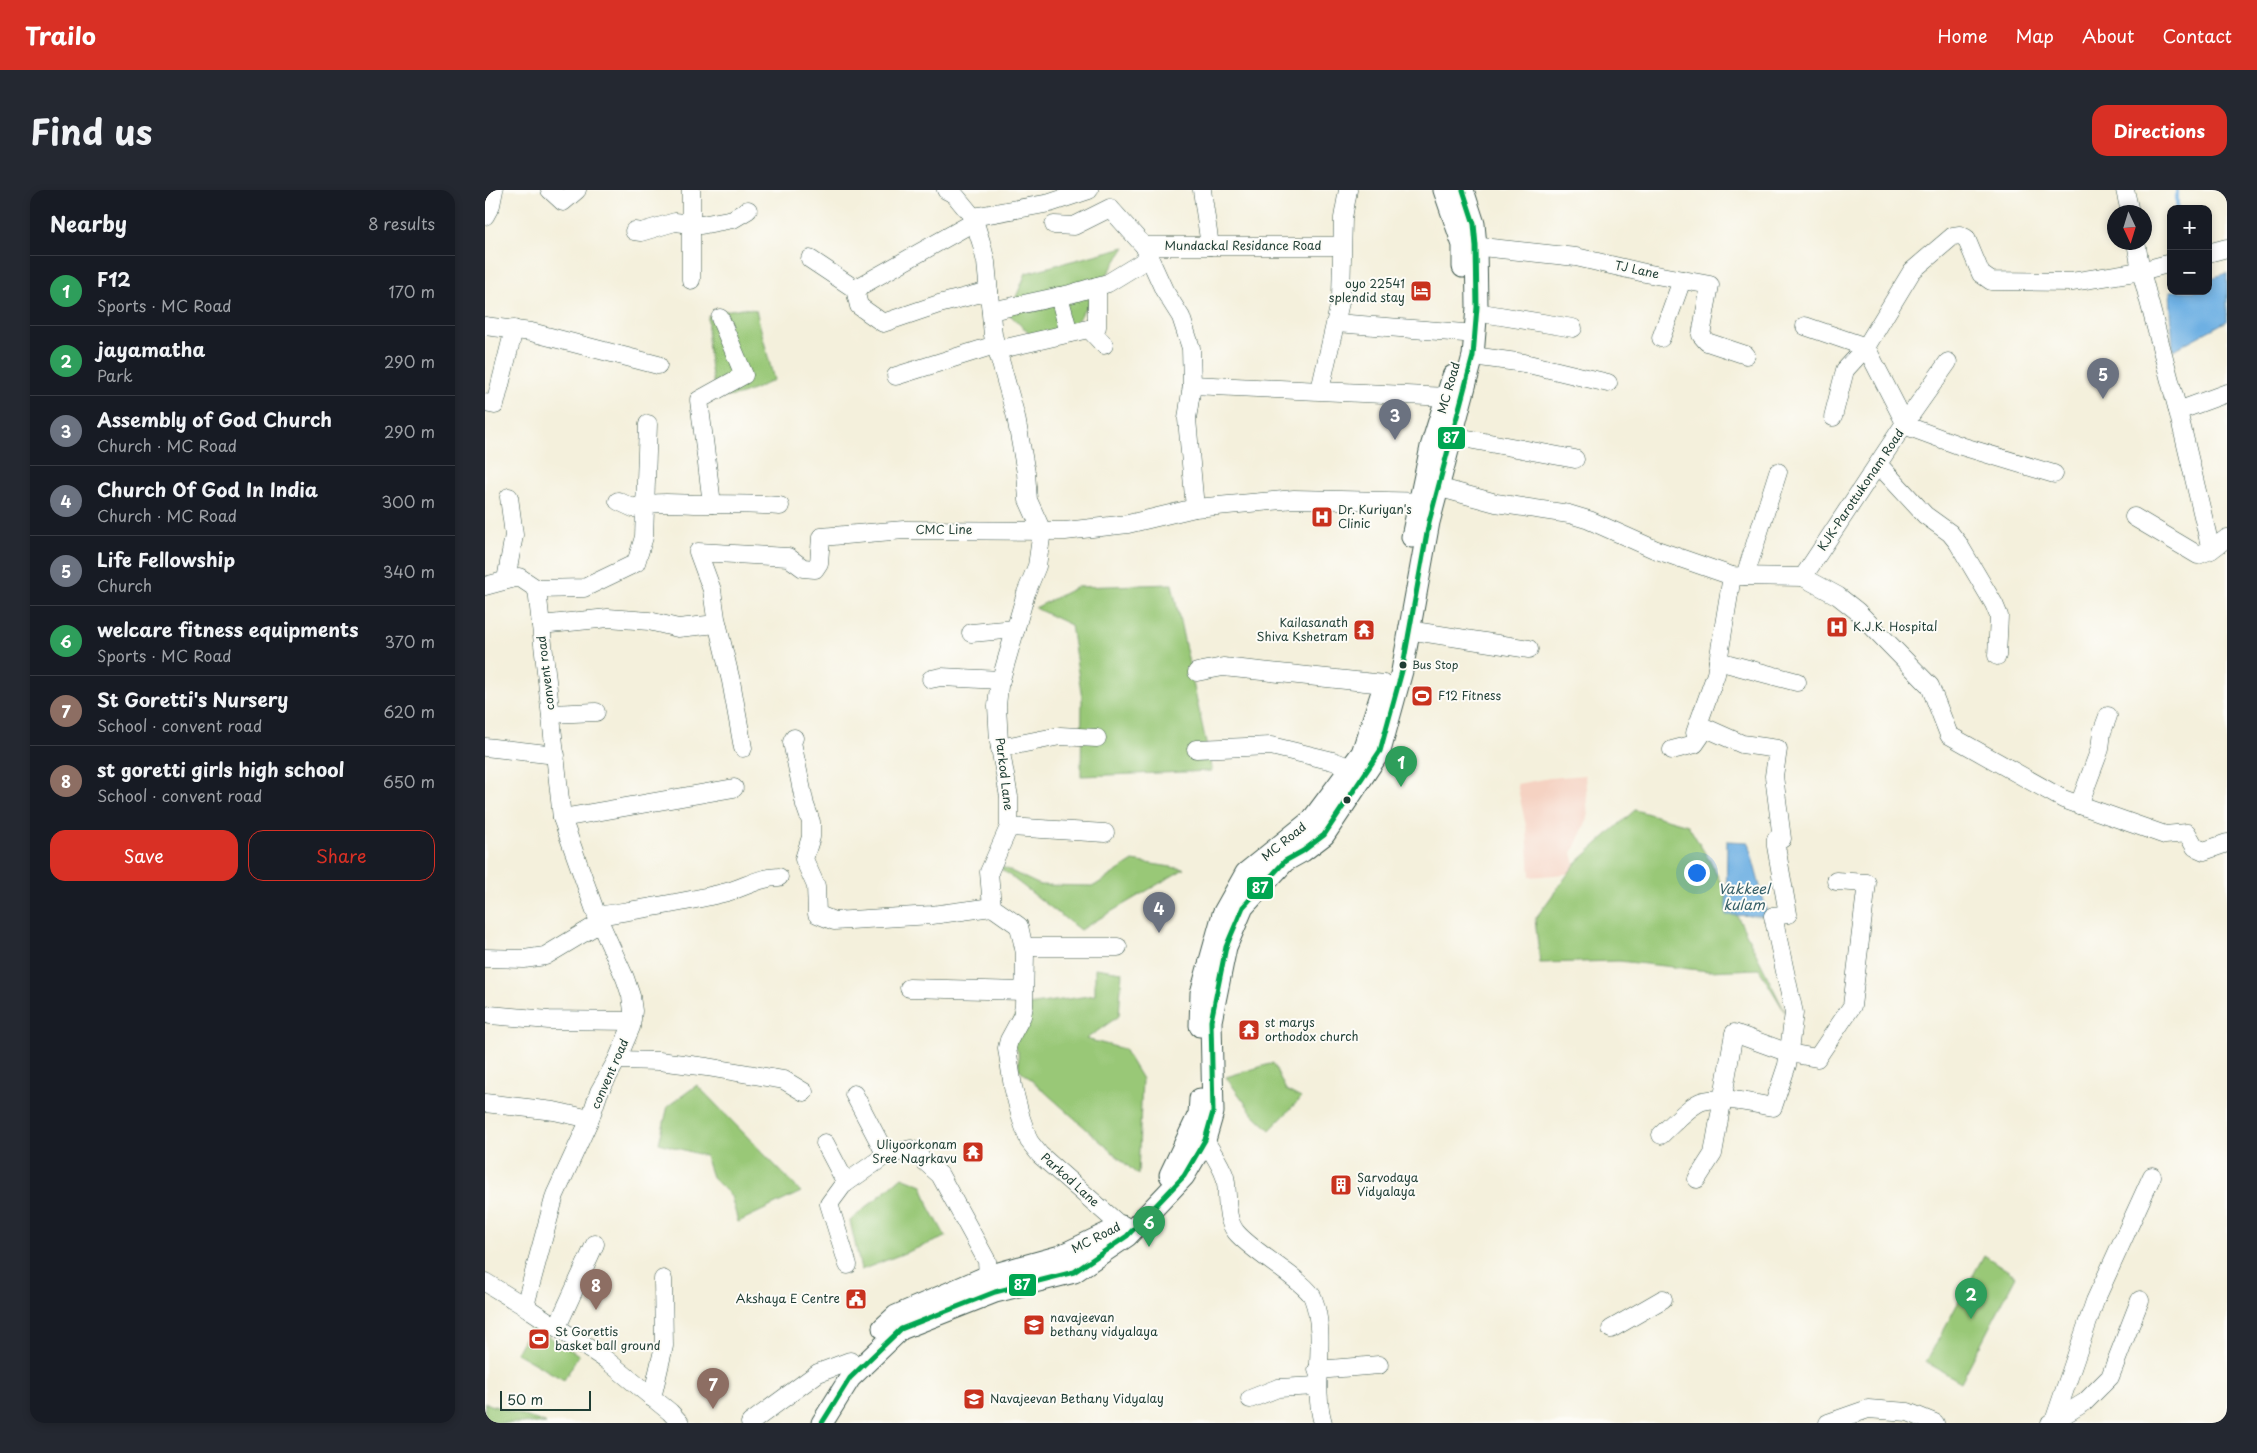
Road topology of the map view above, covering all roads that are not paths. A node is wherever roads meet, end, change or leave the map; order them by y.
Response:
1 (494, 190) edge
2 (550, 190) edge
3 (577, 190) edge
4 (691, 190) edge
5 (947, 190) edge
6 (1088, 190) edge
7 (1202, 190) edge
8 (1348, 190) edge
9 (1444, 190) edge
10 (1463, 190) edge
11 (2125, 190) edge
12 (2128, 205) edge
13 (748, 210) dead end
14 (485, 216) edge
15 (973, 220) junction
16 (691, 224) junction
17 (1054, 225) dead end
18 (634, 232) dead end
19 (1470, 245) junction
20 (1211, 246) junction
21 (1341, 246) junction
22 (2227, 248) edge
23 (2137, 250) edge
24 (1147, 252) junction
25 (2212, 252) edge
26 (810, 259) dead end
27 (2167, 264) edge
28 (2141, 271) junction
29 (691, 280) dead end
30 (1683, 280) junction
31 (1097, 286) junction
32 (855, 289) junction
33 (989, 291) junction
34 (1059, 296) junction
35 (991, 311) junction
36 (1476, 312) junction
37 (720, 318) dead end
38 (1336, 323) junction
39 (485, 326) edge
40 (1805, 326) dead end
41 (1573, 328) dead end
42 (1089, 329) junction
43 (513, 330) junction
44 (1069, 333) junction
45 (1464, 333) junction
46 (1661, 338) dead end
47 (1104, 345) dead end
48 (996, 347) junction
49 (1867, 347) junction
50 (1747, 355) dead end
51 (1473, 356) junction
52 (1948, 362) dead end
53 (658, 365) dead end
54 (896, 376) dead end
55 (1608, 383) dead end
56 (1192, 385) junction
57 (1320, 390) junction
58 (2227, 393) edge
59 (1448, 396) junction
60 (485, 402) edge
61 (2177, 411) junction
62 (1833, 417) dead end
63 (648, 424) dead end
64 (1905, 424) junction
65 (1453, 436) junction
66 (1575, 460) dead end
67 (1878, 464) junction
68 (1778, 472) dead end
69 (2054, 474) dead end
70 (1429, 493) junction
71 (509, 497) dead end
72 (618, 501) dead end
73 (647, 503) junction
74 (712, 504) junction
75 (780, 506) dead end
76 (1195, 508) junction
77 (2134, 516) dead end
78 (1042, 531) junction
79 (2227, 538) edge
80 (2211, 550) junction
81 (1739, 576) junction
82 (1803, 577) junction
83 (506, 580) junction
84 (485, 586) edge
85 (537, 589) junction
86 (541, 624) junction
87 (717, 624) junction
88 (1016, 629) junction
89 (1408, 630) junction
90 (971, 633) dead end
91 (1529, 649) dead end
92 (1997, 656) dead end
93 (1718, 661) junction
94 (1197, 672) dead end
95 (931, 679) dead end
96 (1001, 680) junction
97 (1797, 682) dead end
98 (1385, 684) junction
99 (595, 712) dead end
100 (551, 714) junction
101 (2108, 716) dead end
102 (1695, 733) dead end
103 (794, 738) dead end
104 (1097, 738) dead end
105 (485, 747) edge
106 (743, 748) dead end
107 (1001, 748) junction
108 (1196, 749) dead end
109 (1672, 750) dead end
110 (556, 755) junction
111 (1351, 768) junction
112 (734, 788) dead end
113 (2079, 805) junction
114 (562, 818) junction
115 (1009, 827) junction
116 (1105, 833) dead end
117 (2227, 843) edge
118 (779, 878) dead end
119 (1836, 881) dead end
120 (991, 907) junction
121 (599, 919) junction
122 (1118, 947) dead end
123 (1024, 948) junction
124 (485, 958) edge
125 (909, 988) dead end
126 (1023, 991) junction
127 (490, 1015) dead end
128 (631, 1021) junction
129 (1789, 1052) junction
130 (617, 1060) junction
131 (804, 1092) dead end
132 (854, 1094) dead end
133 (1722, 1100) junction
134 (485, 1103) edge
135 (590, 1119) junction
136 (1661, 1135) dead end
137 (1205, 1140) junction
138 (825, 1143) dead end
139 (886, 1155) junction
140 (2152, 1176) dead end
141 (1697, 1180) dead end
142 (846, 1183) junction
143 (1122, 1226) junction
144 (595, 1244) dead end
145 (849, 1265) dead end
146 (989, 1276) junction
147 (663, 1279) dead end
148 (485, 1282) edge
149 (1663, 1299) dead end
150 (2140, 1300) dead end
151 (529, 1309) junction
152 (557, 1327) junction
153 (1611, 1329) dead end
154 (850, 1361) junction
155 (1379, 1365) dead end
156 (1317, 1378) junction
157 (652, 1398) junction
158 (1250, 1399) dead end
159 (2052, 1422) edge
160 (680, 1423) edge
161 (750, 1423) edge
162 (812, 1423) edge
163 (822, 1423) edge
164 (1323, 1423) edge
165 (1828, 1423) edge
166 (1935, 1423) edge

1 - 14 street
2 - 3 street
4 - 16 street
5 - 15 street
6 - 15 street
7 - 20 street
8 - 21 street
9 - 19 main road, MC Road
10 - 19 main road, MC Road
11 - 12 street
13 - 16 street
15 - 32 street
15 - 33 street
16 - 18 street
16 - 29 street
17 - 24 street
19 - 30 street, TJ Lane
19 - 36 main road, MC Road
19 - 45 main road, MC Road
20 - 21 street, Mundackal Residance Road
20 - 24 street, Mundackal Residance Road
21 - 38 street
22 - 25 street
23 - 28 street
24 - 31 street
24 - 56 street
26 - 32 street
27 - 28 street
28 - 49 street
28 - 61 street
30 - 46 street
30 - 50 street, TJ Lane
31 - 34 street
31 - 42 street
32 - 33 street
33 - 35 street
34 - 35 street
34 - 44 street
35 - 48 street
36 - 41 street
36 - 51 main road, MC Road
37 - 74 street
38 - 45 street
38 - 57 street
39 - 43 street
40 - 49 street
42 - 44 street
42 - 47 street
43 - 53 street
43 - 60 street
44 - 48 street
45 - 59 main road, MC Road
48 - 54 street
48 - 78 street
49 - 62 street
49 - 64 street, KJK-Parottukonam Road
51 - 55 street
51 - 65 main road, MC Road
52 - 64 street
56 - 57 street
56 - 76 street
57 - 59 street
58 - 61 street
59 - 70 main road, MC Road
61 - 80 street
63 - 73 street
64 - 67 street, KJK-Parottukonam Road
64 - 69 street
65 - 66 street
65 - 70 main road, MC Road
67 - 82 street, KJK-Parottukonam Road
67 - 92 street
68 - 81 street
70 - 76 street, CMC Line
70 - 81 street, CMC Line
70 - 89 main road, MC Road
70 - 98 main road, MC Road
71 - 83 street
72 - 73 street
73 - 74 street
73 - 85 street
74 - 75 street
76 - 78 street, CMC Line
77 - 80 street
78 - 87 street, CMC Line
78 - 88 street, Parkod Lane
79 - 80 street
81 - 82 street, CMC Line
81 - 93 street
82 - 113 street
83 - 84 street
83 - 85 street
85 - 86 street, convent road
86 - 87 street
86 - 100 street, convent road
87 - 106 street, CMC Line
88 - 90 street
88 - 96 street, Parkod Lane
89 - 91 street
89 - 137 main road, MC Road
93 - 97 street
93 - 102 street
94 - 98 street
95 - 96 street
96 - 107 street, Parkod Lane
98 - 111 main road, MC Road
99 - 100 street
100 - 110 street, convent road
101 - 113 street
103 - 120 street
104 - 107 street
105 - 110 street
107 - 115 street, Parkod Lane
108 - 111 street
109 - 129 street
110 - 114 street, convent road
111 - 143 main road, MC Road
112 - 114 street
113 - 117 street
114 - 121 street, convent road
115 - 116 street
115 - 120 street, Parkod Lane
118 - 121 street
119 - 129 street
120 - 123 street, Parkod Lane
121 - 124 street
121 - 128 street, convent road
122 - 123 street
123 - 126 street, Parkod Lane
125 - 126 street
126 - 143 street, Parkod Lane
127 - 128 street
128 - 130 street, convent road
129 - 133 street
129 - 133 street
130 - 131 street
130 - 135 street, convent road
132 - 139 street
133 - 136 street
133 - 141 street
134 - 135 street
135 - 151 street, convent road
137 - 156 street
137 - 163 main road, MC Road
138 - 142 street
139 - 142 street
139 - 146 street
140 - 159 street
142 - 145 street
143 - 146 main road, MC Road
144 - 152 street
146 - 154 main road, MC Road
147 - 157 street
148 - 151 street
149 - 153 street
150 - 159 street
151 - 152 street
152 - 157 street
154 - 161 street
154 - 162 main road, MC Road
155 - 156 street
156 - 158 street
156 - 164 street
157 - 160 street
165 - 166 street

